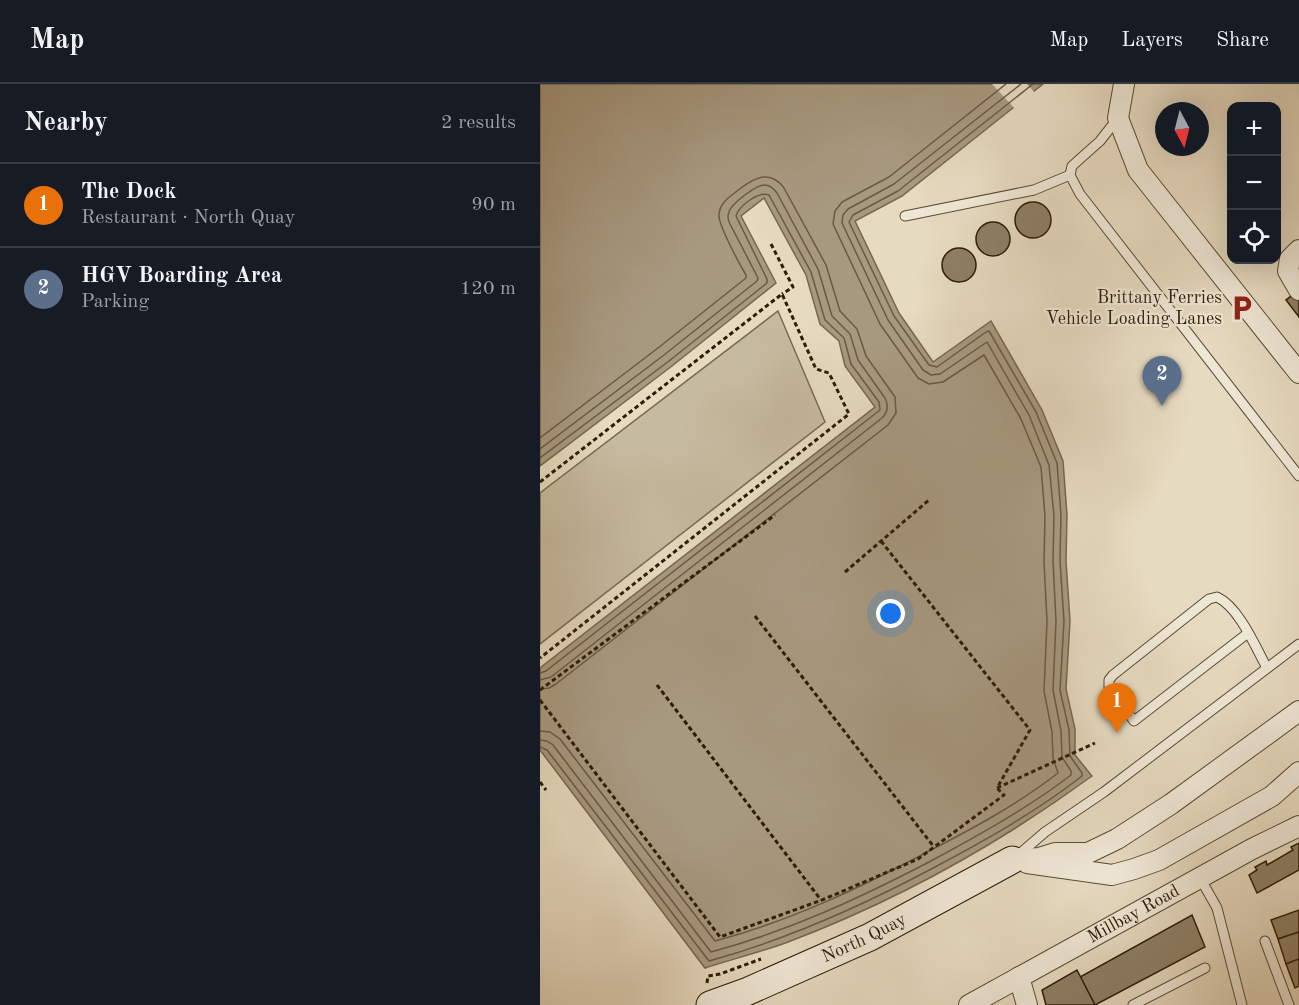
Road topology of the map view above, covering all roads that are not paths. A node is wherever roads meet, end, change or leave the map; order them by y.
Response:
1 (1125, 84) edge
2 (1118, 118) junction
3 (1070, 175) junction
4 (905, 216) dead end
5 (1299, 249) edge
6 (1299, 290) edge
7 (1299, 374) edge
8 (1299, 476) edge
9 (1248, 633) junction
10 (1299, 644) edge
11 (1267, 668) junction
12 (1299, 711) edge
13 (1299, 772) edge
14 (1299, 826) edge
15 (1012, 860) junction
16 (1200, 878) junction
17 (1266, 941) dead end
18 (1205, 968) dead end
19 (1019, 978) junction
20 (708, 995) edge
21 (969, 1005) edge
22 (1027, 1005) edge
23 (1133, 1005) edge
24 (1242, 1005) edge
25 (1289, 1005) edge

1 - 2 street
2 - 3 lane
2 - 7 street
3 - 4 lane
3 - 8 lane
5 - 6 street
9 - 9 lane
9 - 11 lane
10 - 11 lane
11 - 15 lane
12 - 15 street
13 - 15 street
14 - 16 street, Millbay Road
15 - 20 street, North Quay
16 - 19 street, Millbay Road
16 - 24 lane
17 - 25 lane
18 - 23 lane
19 - 21 street, Millbay Road
19 - 22 street

